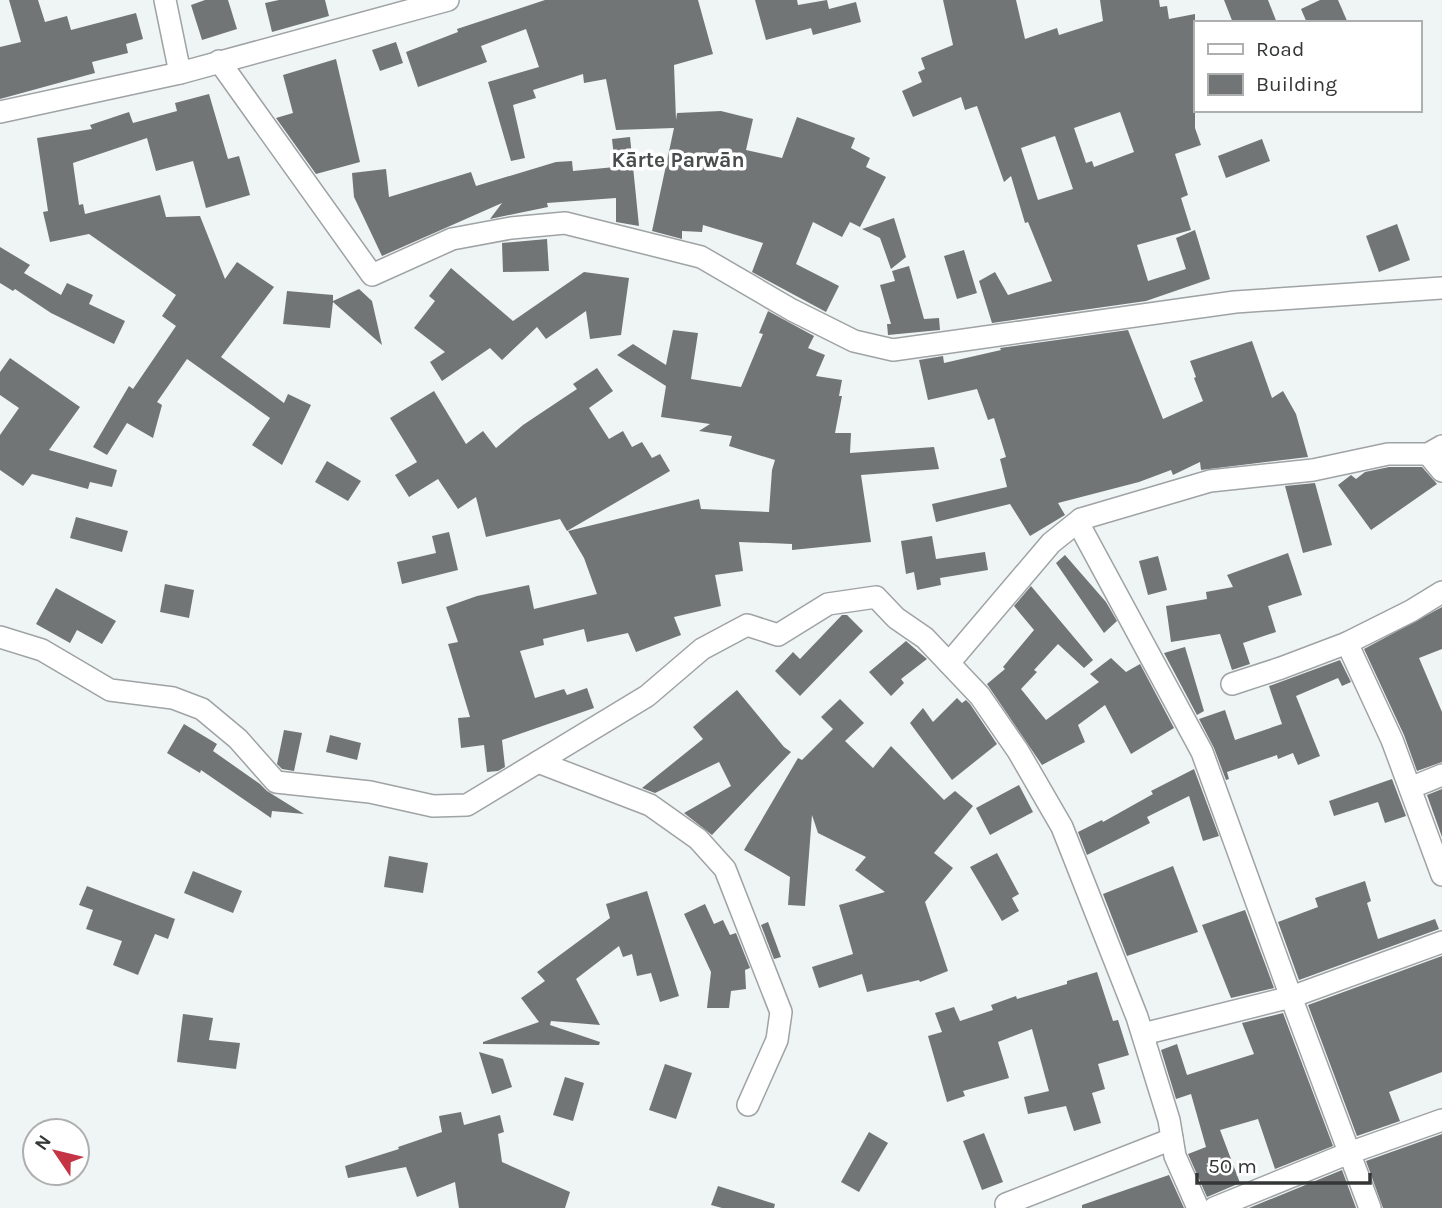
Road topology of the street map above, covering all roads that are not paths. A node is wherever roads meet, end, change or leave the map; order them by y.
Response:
1 (165, 0) edge
2 (448, 0) edge
3 (219, 61) junction
4 (180, 72) junction
5 (0, 112) edge
6 (1442, 288) edge
7 (1435, 450) edge
8 (1442, 471) edge
9 (1081, 519) junction
10 (1442, 592) edge
11 (0, 637) edge
12 (1347, 643) junction
13 (949, 663) junction
14 (1232, 684) dead end
15 (538, 762) junction
16 (1442, 775) edge
17 (1410, 788) junction
18 (1442, 875) edge
19 (1442, 943) edge
20 (1291, 997) junction
21 (1143, 1034) junction
22 (748, 1105) dead end
23 (1442, 1120) edge
24 (1172, 1139) junction
25 (1349, 1153) junction
26 (1007, 1208) edge
27 (1198, 1208) edge
28 (1214, 1208) edge
29 (1370, 1208) edge

1 - 4 street
2 - 3 street
3 - 4 street
3 - 6 street
4 - 5 street
7 - 8 street
7 - 9 street
9 - 13 street
9 - 20 street
10 - 12 street
11 - 15 street
12 - 14 street
12 - 17 street
13 - 15 street
13 - 21 street
15 - 22 street
16 - 17 street
17 - 18 street
19 - 20 street
20 - 21 street
20 - 25 street
21 - 24 street
23 - 25 street
24 - 26 street
24 - 27 street
25 - 28 street
25 - 29 street

